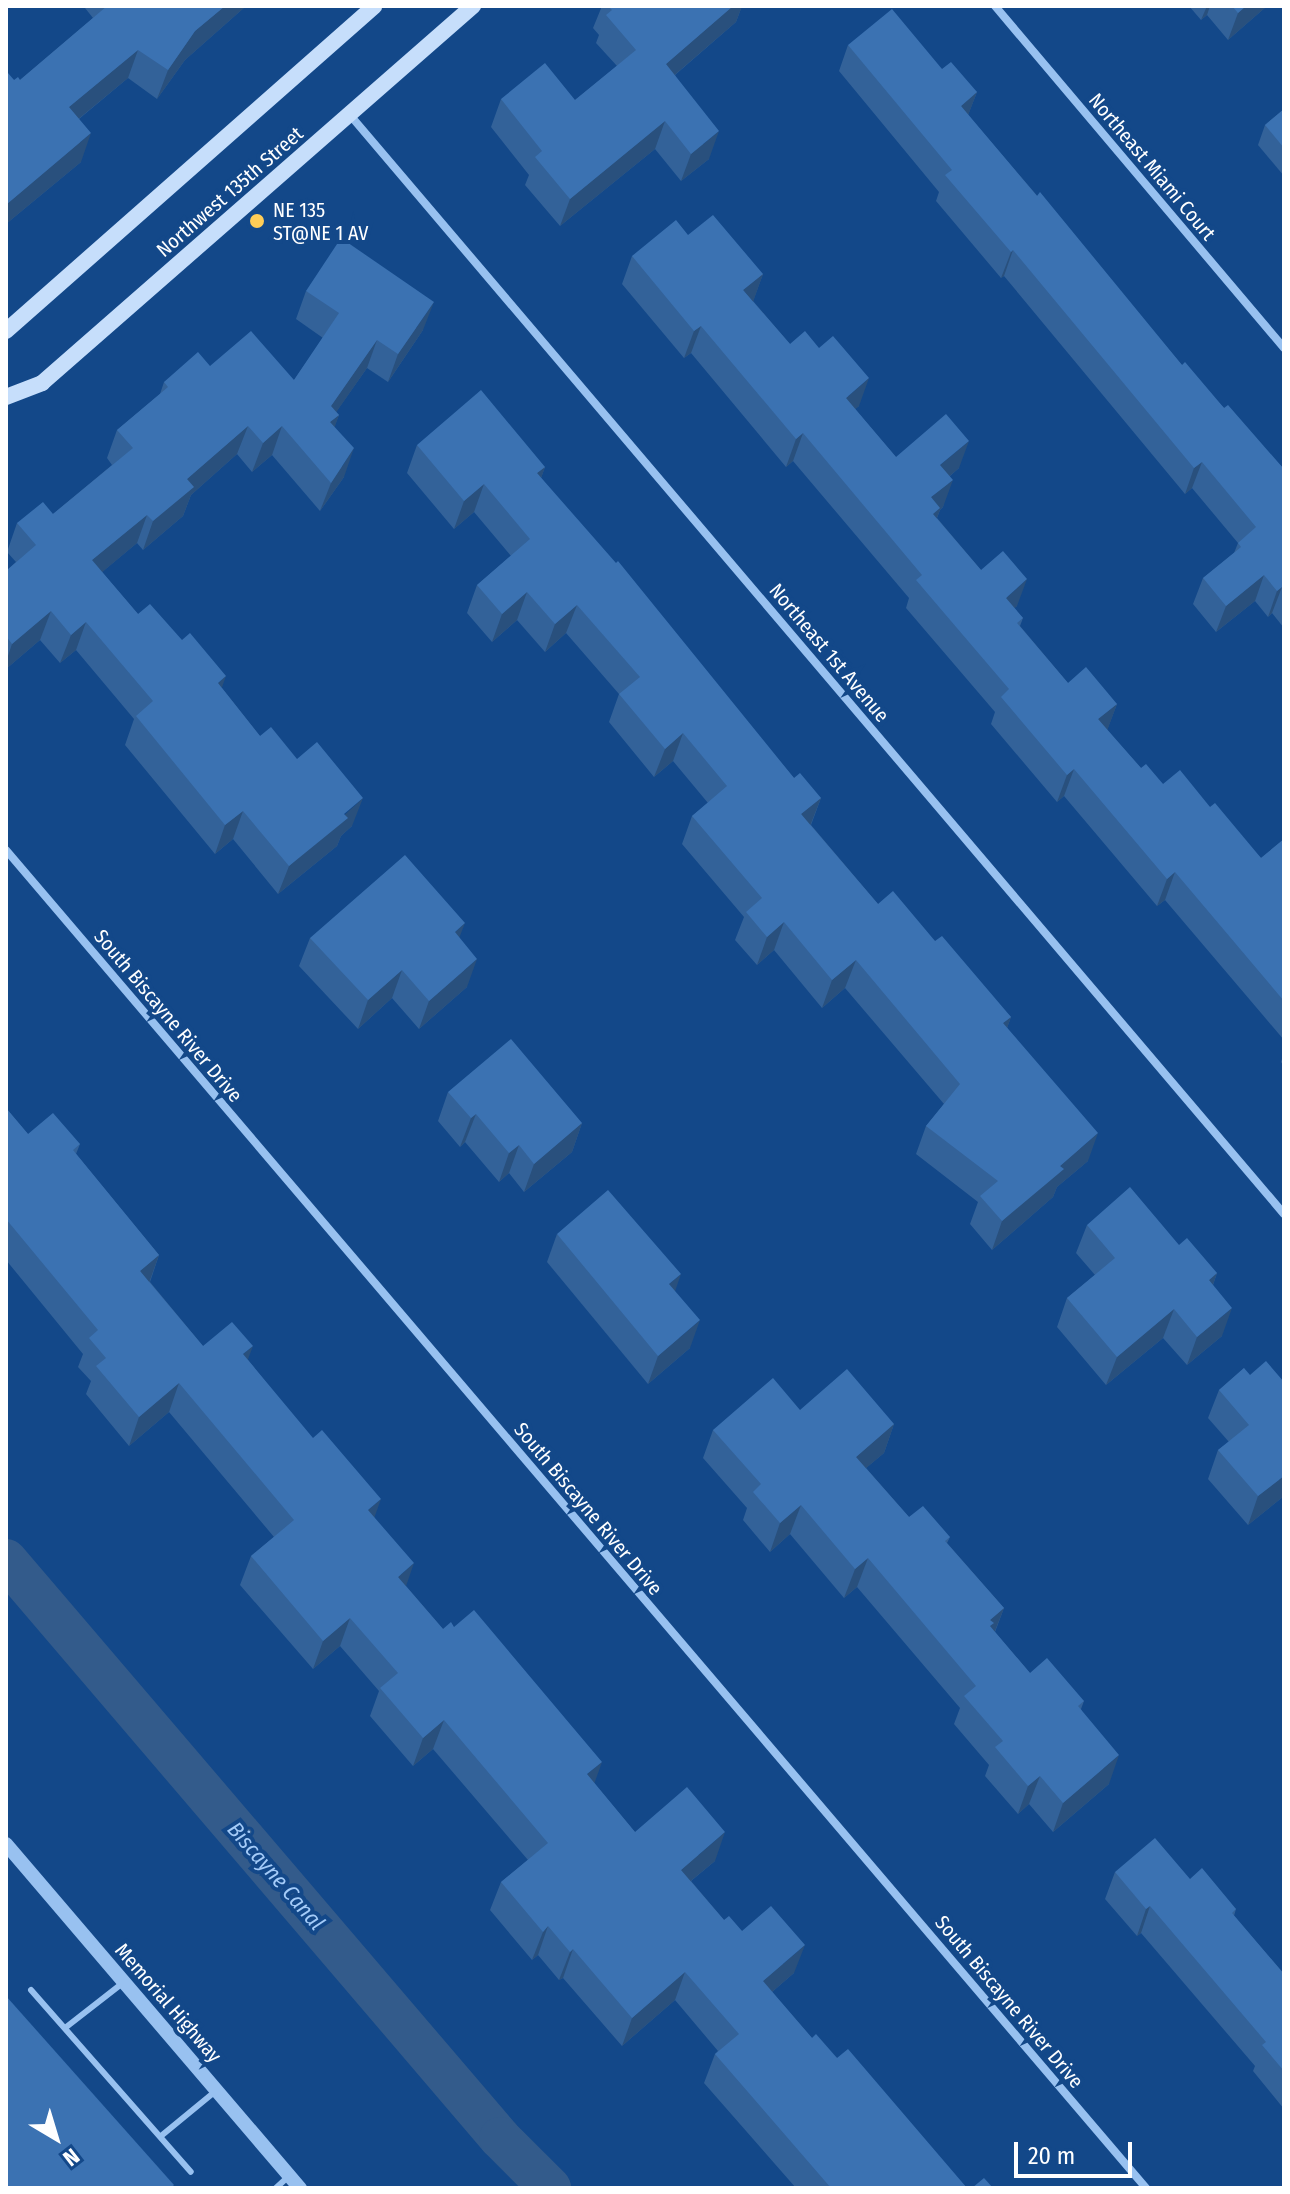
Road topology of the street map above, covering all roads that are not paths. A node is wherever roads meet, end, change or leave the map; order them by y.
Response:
1 (374, 6) edge
2 (473, 6) edge
3 (995, 6) edge
4 (349, 114) junction
5 (6, 331) edge
6 (1284, 348) edge
7 (6, 397) edge
8 (6, 850) edge
9 (1284, 1214) edge
10 (6, 1844) edge
11 (124, 1982) junction
12 (31, 1990) dead end
13 (65, 2028) junction
14 (217, 2090) junction
15 (161, 2136) junction
16 (191, 2172) dead end
17 (295, 2182) edge
18 (276, 2188) edge
19 (1146, 2188) edge

1 - 5 main road
2 - 4 main road, Northwest 135th Street
3 - 6 street, Northeast Miami Court
4 - 7 main road, Northwest 135th Street
4 - 9 street, Northeast 1st Avenue
8 - 19 street, South Biscayne River Drive
10 - 11 street, Memorial Highway
11 - 13 lane
11 - 14 street, Memorial Highway
12 - 13 lane
13 - 15 lane
14 - 15 lane
14 - 17 street, Memorial Highway
15 - 16 lane
17 - 18 lane

